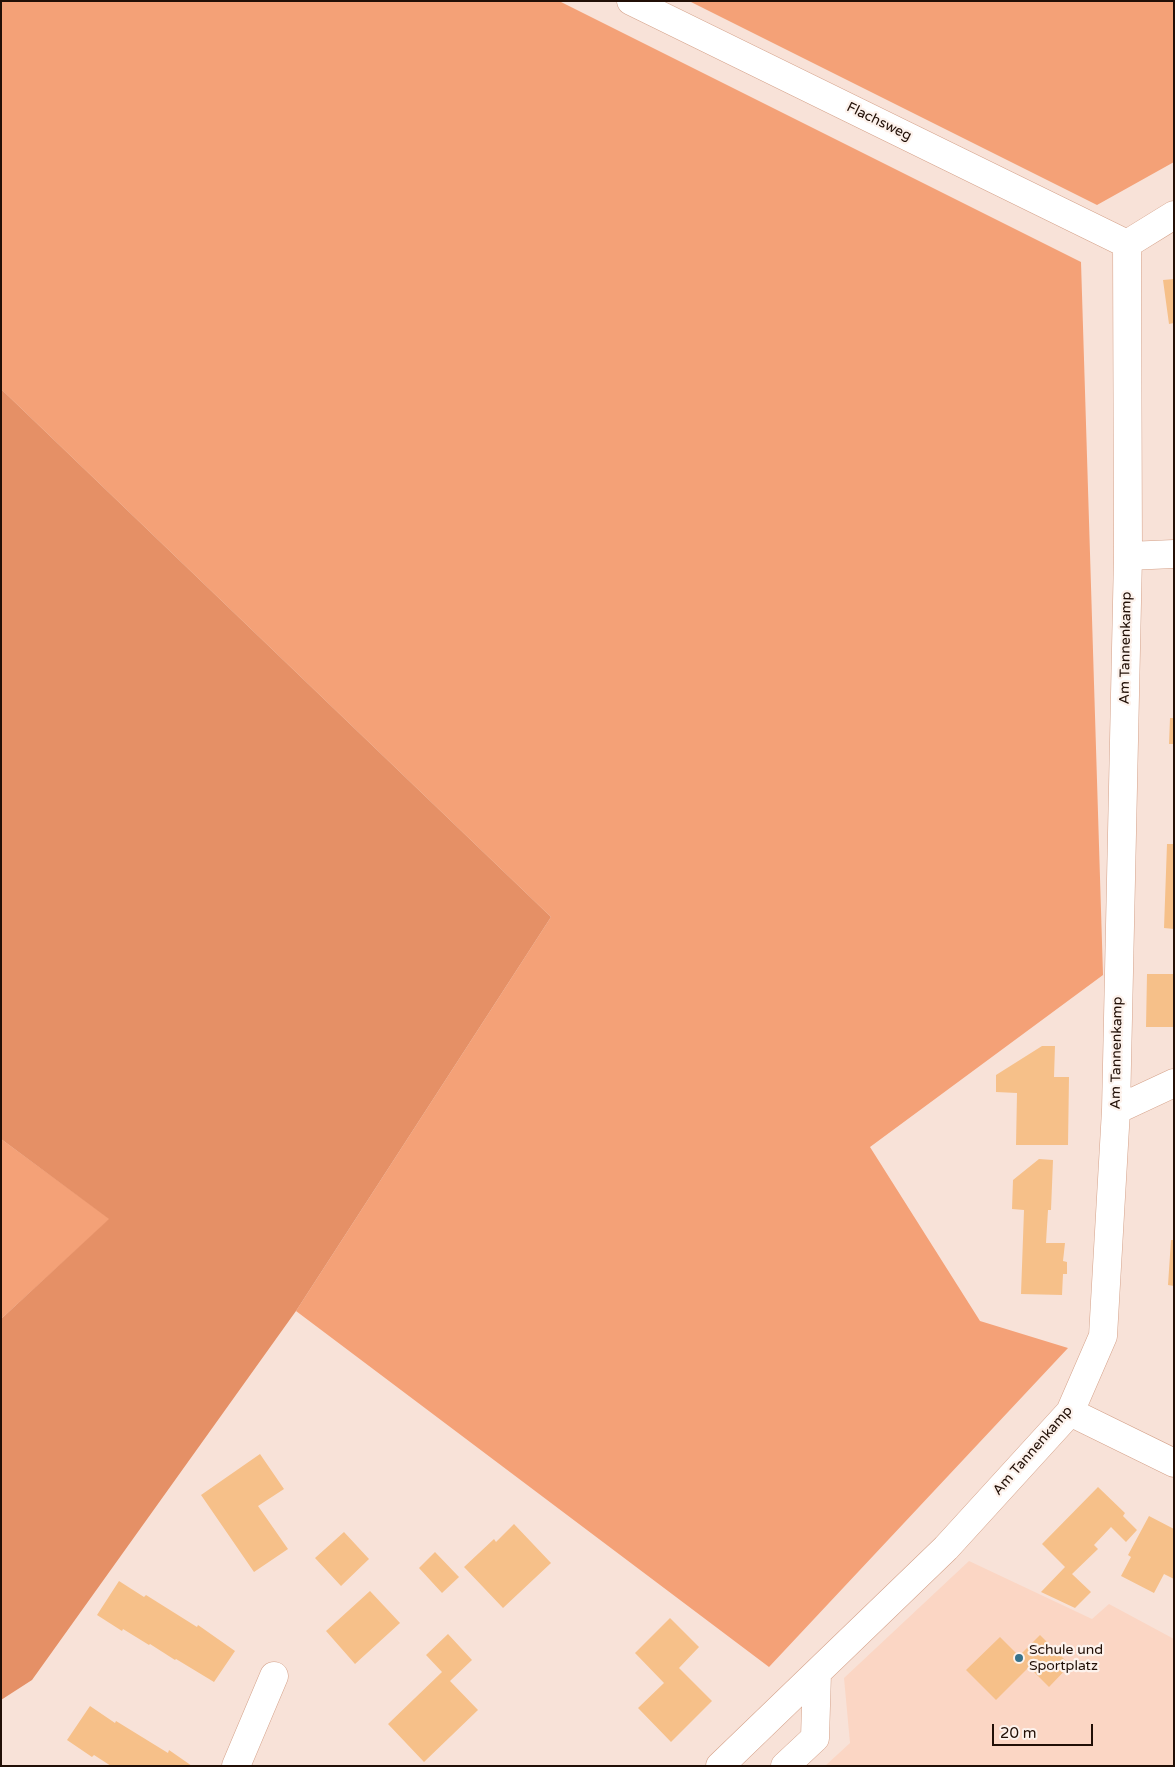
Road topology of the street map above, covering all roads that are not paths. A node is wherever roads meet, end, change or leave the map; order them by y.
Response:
1 (631, 1) edge
2 (1174, 215) edge
3 (1127, 244) junction
4 (1174, 554) edge
5 (1128, 556) junction
6 (1174, 1084) edge
7 (1116, 1110) junction
8 (1070, 1412) junction
9 (1174, 1463) edge
10 (817, 1673) junction
11 (274, 1676) dead end
12 (236, 1766) edge
13 (720, 1766) edge
14 (785, 1766) edge

1 - 3 street, Flachsweg
2 - 3 street
3 - 5 street, Am Tannenkamp
4 - 5 street
5 - 7 street, Am Tannenkamp
6 - 7 street
7 - 8 street, Am Tannenkamp
8 - 9 street
8 - 10 street, Am Tannenkamp
10 - 13 street, Am Tannenkamp
10 - 14 street
11 - 12 street

